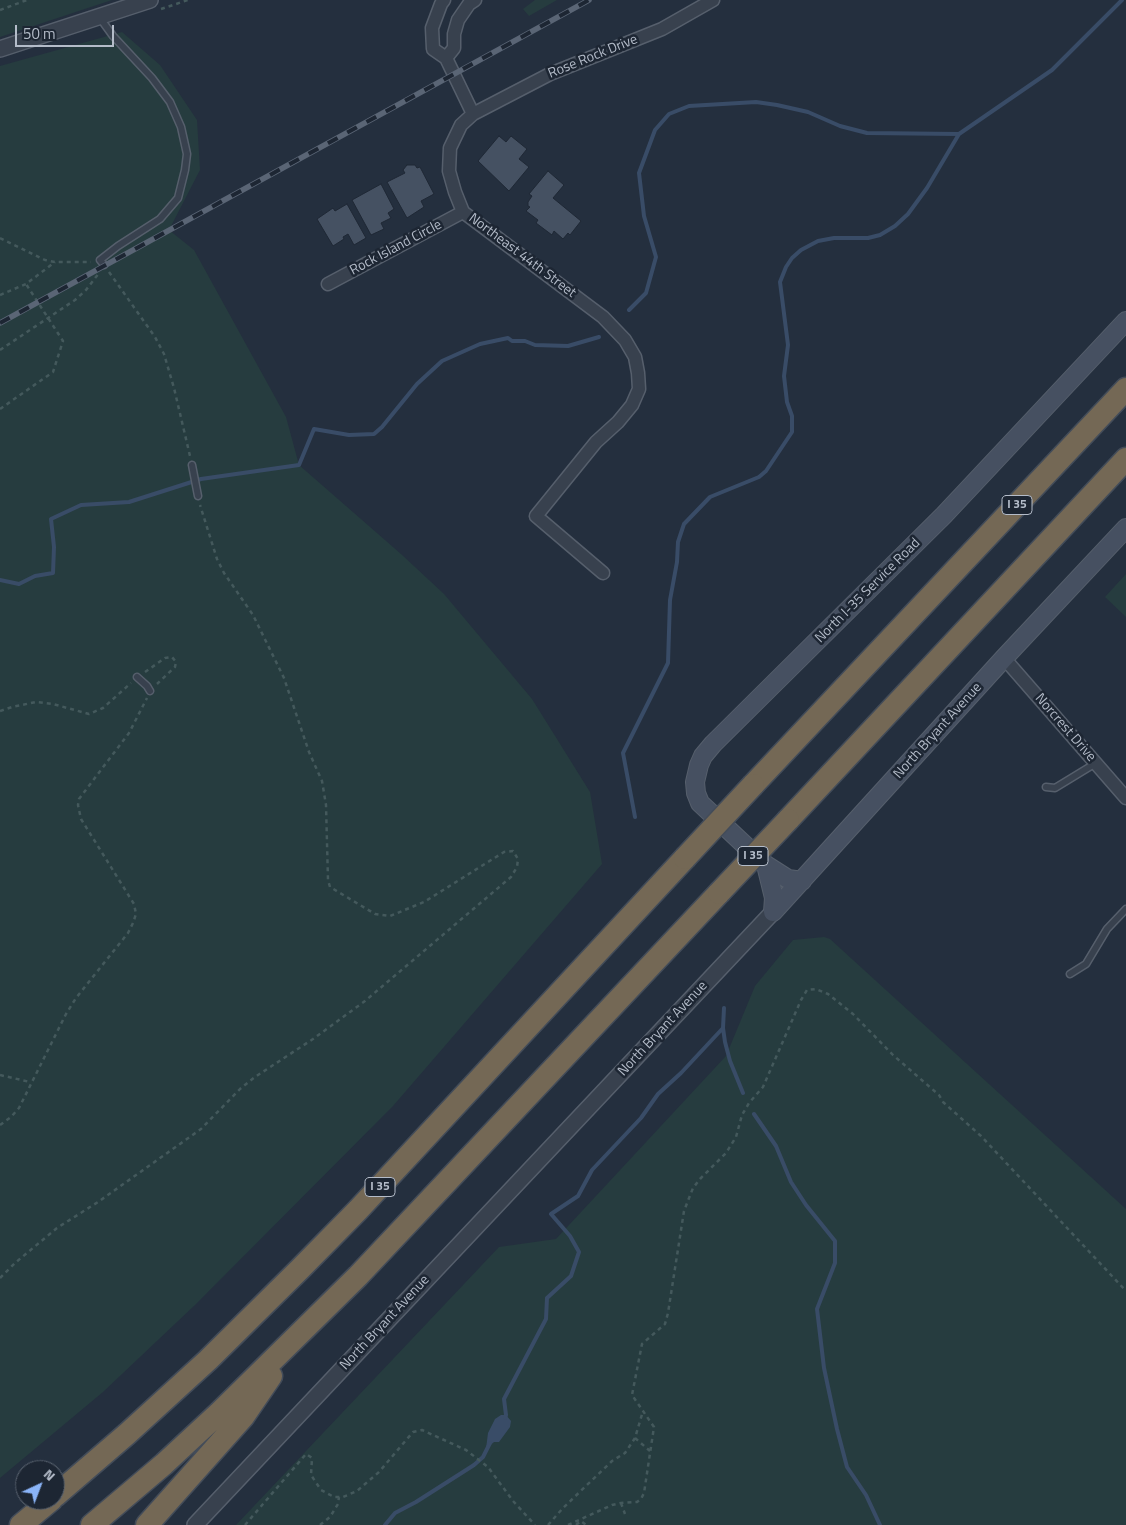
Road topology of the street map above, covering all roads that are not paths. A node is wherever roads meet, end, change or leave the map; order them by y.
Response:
1 (150, 0) edge
2 (444, 0) edge
3 (713, 0) edge
4 (470, 1) edge
5 (99, 17) junction
6 (0, 49) edge
7 (446, 58) junction
8 (473, 114) junction
9 (463, 212) junction
10 (102, 263) road end
11 (328, 284) dead end
12 (1126, 321) edge
13 (1126, 389) edge
14 (1126, 458) edge
15 (192, 465) road end
16 (198, 496) road end
17 (1126, 528) edge
18 (603, 573) dead end
19 (1004, 658) junction
20 (137, 677) road end
21 (150, 691) road end
22 (1096, 763) junction
23 (1046, 787) dead end
24 (1126, 798) edge
25 (766, 865) junction
26 (802, 881) junction
27 (1126, 909) edge
28 (772, 912) junction
29 (1070, 974) dead end
30 (295, 1340) junction
31 (65, 1487) edge
32 (39, 1510) edge
33 (21, 1525) edge
34 (92, 1525) edge
35 (147, 1525) edge
36 (195, 1525) edge

1 - 5 street
2 - 7 street
3 - 8 street, Rose Rock Drive
4 - 7 street
5 - 6 street
5 - 10 lane
7 - 8 street
8 - 9 street, Northeast 44th Street
9 - 11 street, Rock Island Circle
9 - 18 street, Northeast 44th Street
12 - 25 main road, North I-35 Service Road
13 - 31 highway, I 35, bridge
14 - 30 highway, I 35, bridge
15 - 16 lane
17 - 19 main road, North Bryant Avenue
19 - 22 street, Norcrest Drive
19 - 26 main road, North Bryant Avenue
20 - 21 lane
22 - 23 lane
22 - 24 street, Norcrest Drive
25 - 26 main road, North I-35 Service Road
25 - 28 main road
26 - 28 main road, North Bryant Avenue
27 - 29 lane
28 - 36 street, North Bryant Avenue
30 - 34 highway, I 35
30 - 35 highway
32 - 33 highway

